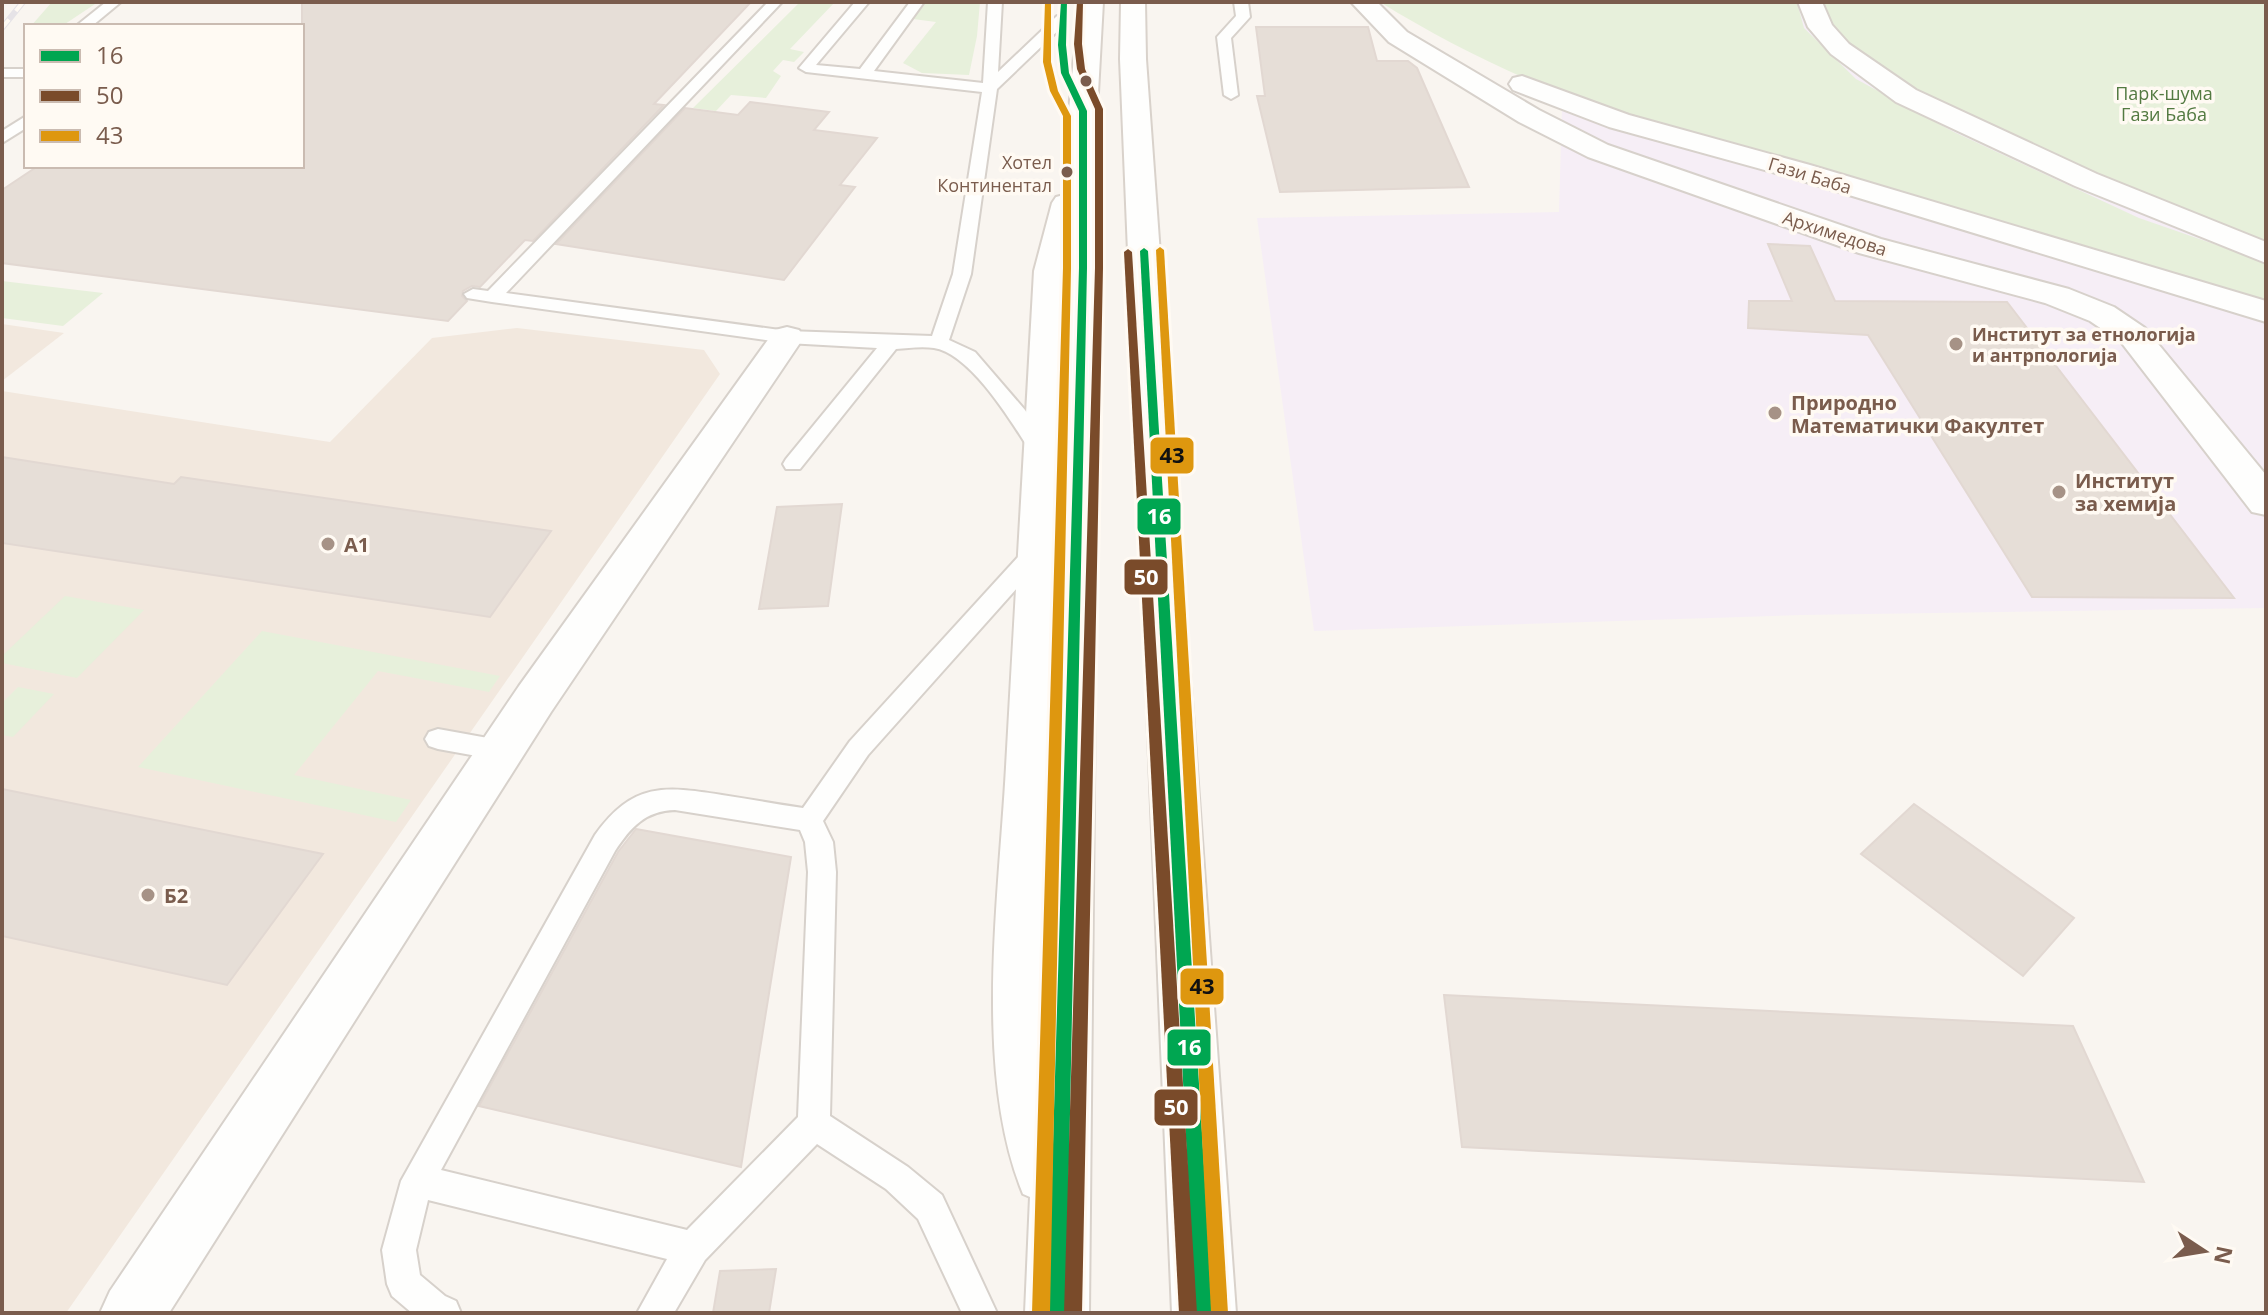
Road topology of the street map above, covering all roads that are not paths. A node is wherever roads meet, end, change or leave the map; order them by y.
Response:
1 (114, 2) edge
2 (775, 2) edge
3 (862, 2) edge
4 (917, 2) edge
5 (995, 2) edge
6 (1091, 2) edge
7 (1133, 2) edge
8 (1241, 2) edge
9 (1366, 2) edge
10 (1810, 2) edge
11 (1063, 10) edge
12 (86, 24) edge
13 (24, 71) edge
14 (2, 73) edge
15 (864, 74) junction
16 (990, 88) junction
17 (1231, 95) dead end
18 (1083, 111) junction
19 (24, 122) edge
20 (2, 138) edge
21 (1082, 178) junction
22 (2266, 253) edge
23 (2266, 312) edge
24 (787, 337) junction
25 (939, 342) junction
26 (891, 343) junction
27 (1042, 453) junction
28 (793, 464) dead end
29 (2266, 502) edge
30 (1036, 552) junction
31 (438, 739) dead end
32 (499, 750) junction
33 (809, 820) junction
34 (814, 1124) junction
35 (417, 1181) junction
36 (1059, 1213) junction
37 (693, 1248) junction
38 (132, 1313) edge
39 (444, 1313) edge
40 (654, 1313) edge
41 (980, 1313) edge
42 (1057, 1313) edge
43 (1204, 1313) edge

1 - 12 lane
2 - 24 lane
3 - 15 lane
4 - 15 lane
5 - 16 lane
6 - 18 street
7 - 43 street
8 - 17 lane
9 - 23 street, Гази Баба
9 - 29 street, Архимедова
10 - 22 street
11 - 16 lane
11 - 18 street
13 - 14 lane
15 - 16 lane
16 - 25 lane
18 - 21 street
19 - 20 lane
21 - 27 street
21 - 36 street
24 - 26 lane
24 - 32 street
25 - 26 lane
25 - 27 lane
26 - 28 lane
27 - 30 street
30 - 33 lane
30 - 36 street
31 - 32 lane
32 - 38 street
33 - 34 lane
33 - 35 lane
34 - 37 lane
34 - 41 lane
35 - 37 lane
35 - 39 lane
36 - 42 street
37 - 40 lane

